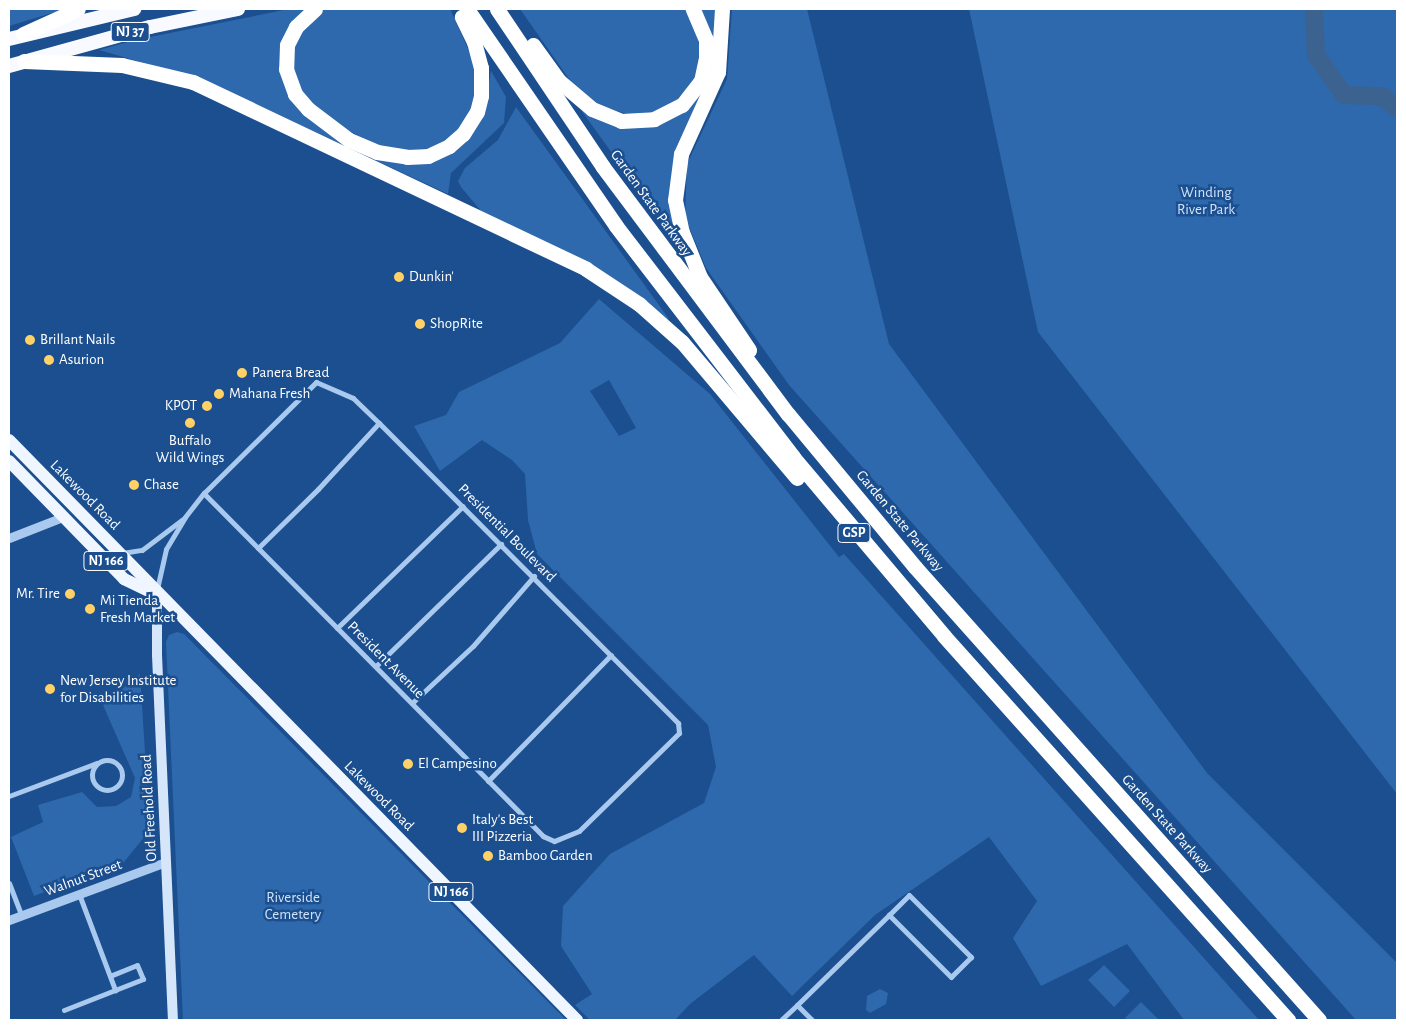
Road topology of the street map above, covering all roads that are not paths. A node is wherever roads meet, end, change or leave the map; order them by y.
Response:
1 (78, 9) edge
2 (134, 9) edge
3 (238, 9) edge
4 (314, 9) edge
5 (458, 9) edge
6 (466, 9) edge
7 (498, 9) edge
8 (504, 9) edge
9 (694, 9) edge
10 (722, 9) edge
11 (16, 36) edge
12 (24, 61) junction
13 (9, 66) edge
14 (379, 423) junction
15 (9, 440) edge
16 (9, 462) edge
17 (204, 493) junction
18 (859, 500) junction
19 (463, 506) junction
20 (62, 517) junction
21 (185, 517) junction
22 (9, 538) edge
23 (501, 544) junction
24 (258, 548) junction
25 (120, 553) junction
26 (534, 576) junction
27 (157, 595) junction
28 (337, 628) junction
29 (944, 636) junction
30 (611, 655) junction
31 (376, 666) junction
32 (412, 704) junction
33 (98, 763) junction
34 (488, 781) junction
35 (9, 796) edge
36 (554, 841) joint
37 (166, 862) junction
38 (9, 883) edge
39 (79, 894) junction
40 (889, 914) junction
41 (21, 915) junction
42 (9, 920) edge
43 (110, 976) junction
44 (115, 990) junction
45 (797, 1005) junction
46 (64, 1010) dead end
47 (173, 1020) edge
48 (577, 1020) edge
49 (781, 1020) edge
50 (812, 1020) edge
51 (1288, 1020) edge
52 (1319, 1020) edge

1 - 11 highway
2 - 11 highway, NJ 37
3 - 12 highway, NJ 37
4 - 5 highway
6 - 29 highway, GSP
7 - 18 highway, Garden State Parkway / GSP
8 - 9 highway
10 - 18 highway
12 - 13 highway, NJ 37
12 - 29 highway
14 - 17 street, Presidential Boulevard
14 - 19 street, Presidential Boulevard
14 - 24 street
15 - 25 main road, Lakewood Road / NJ 166
16 - 20 main road, Lakewood Road / NJ 166
17 - 21 street, Presidential Boulevard
17 - 24 street, President Avenue
18 - 52 highway, Garden State Parkway / GSP
19 - 23 street, Presidential Boulevard
19 - 28 street
20 - 22 street
20 - 27 main road, Lakewood Road / NJ 166
21 - 25 street, Presidential Boulevard
21 - 27 street, Presidential Boulevard
23 - 26 street, Presidential Boulevard
23 - 31 street
24 - 28 street, President Avenue
25 - 27 main road, Lakewood Road / NJ 166
26 - 30 street, Presidential Boulevard
26 - 32 street
27 - 37 main road, Old Freehold Road
27 - 48 main road, Lakewood Road / NJ 166
28 - 31 street, President Avenue
29 - 51 highway, GSP
30 - 34 street
30 - 36 street, Presidential Boulevard
31 - 32 street, President Avenue
32 - 34 street, President Avenue
33 - 33 street
33 - 35 street
34 - 36 street, President Avenue
37 - 39 street, Walnut Street
37 - 47 main road, Old Freehold Road
38 - 41 street
39 - 41 street, Walnut Street
39 - 43 street
40 - 40 street
40 - 45 street
41 - 42 street, Walnut Street
43 - 44 street
43 - 44 street
44 - 46 street
45 - 49 street
45 - 50 street

